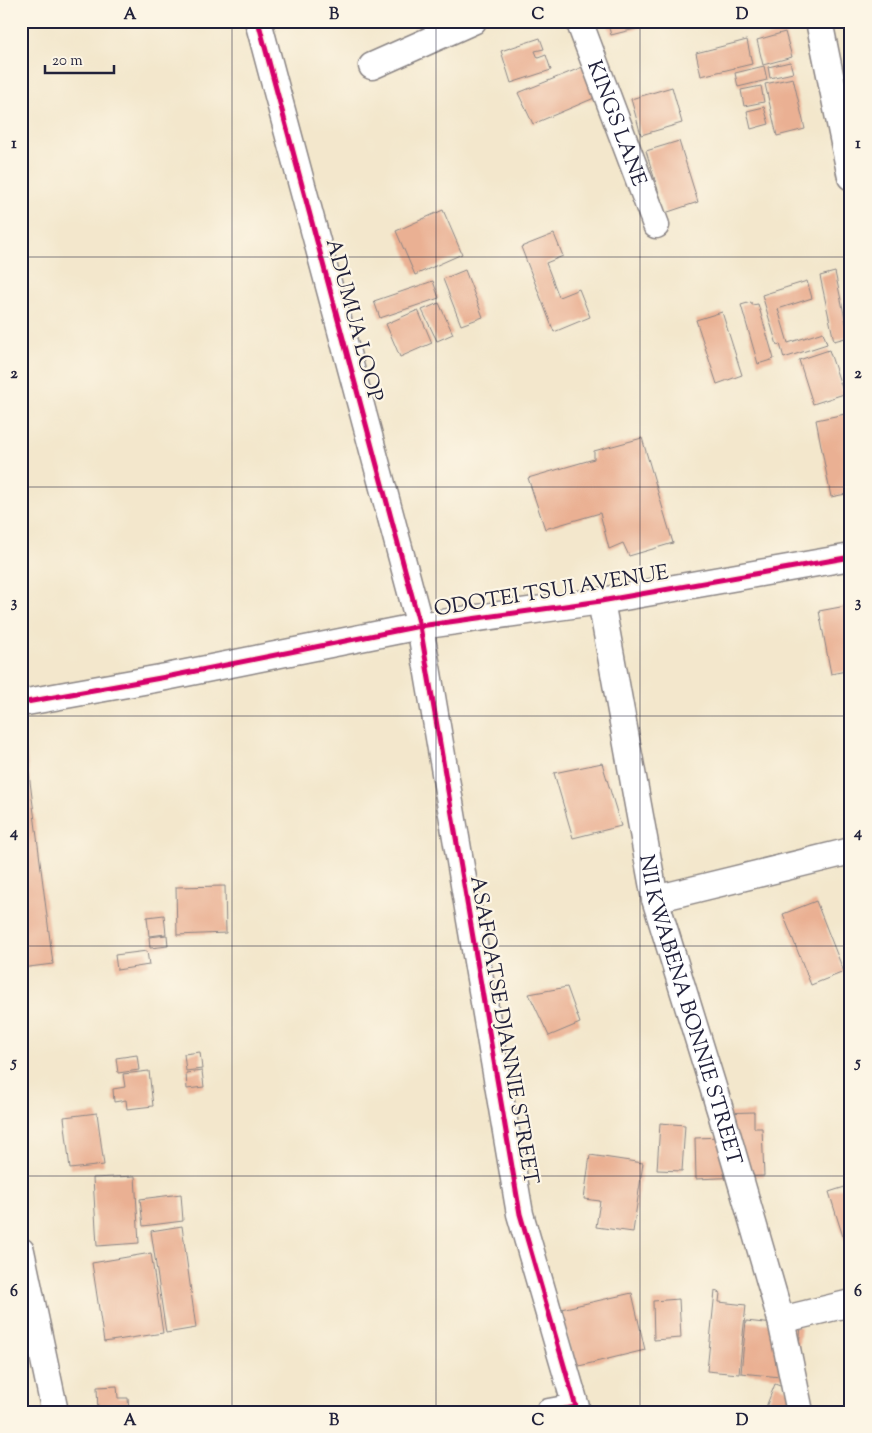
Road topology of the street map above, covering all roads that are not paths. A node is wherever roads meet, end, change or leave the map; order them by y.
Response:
1 (258, 21) edge
2 (473, 21) edge
3 (578, 21) edge
4 (819, 21) edge
5 (372, 66) dead end
6 (842, 99) edge
7 (851, 177) edge
8 (656, 225) dead end
9 (851, 557) edge
10 (601, 601) junction
11 (420, 626) junction
12 (21, 703) edge
13 (851, 850) edge
14 (655, 898) junction
15 (21, 1251) edge
16 (851, 1302) edge
17 (781, 1320) junction
18 (55, 1412) edge
19 (549, 1412) edge
20 (800, 1412) edge

1 - 11 street, ADUMUA LOOP
2 - 5 street
3 - 8 street, KINGS LANE
4 - 6 street
6 - 7 street
9 - 10 street, ODOTEI TSUI AVENUE
10 - 11 street, ODOTEI TSUI AVENUE
10 - 14 street, NII KWABENA BONNIE STREET
11 - 12 street, ODOTEI TSUI AVENUE
11 - 19 street, ASAFOATSE DJANNIE STREET
13 - 14 street
14 - 17 street, NII KWABENA BONNIE STREET
15 - 18 street
16 - 17 street
17 - 20 street, NII KWABENA BONNIE STREET

